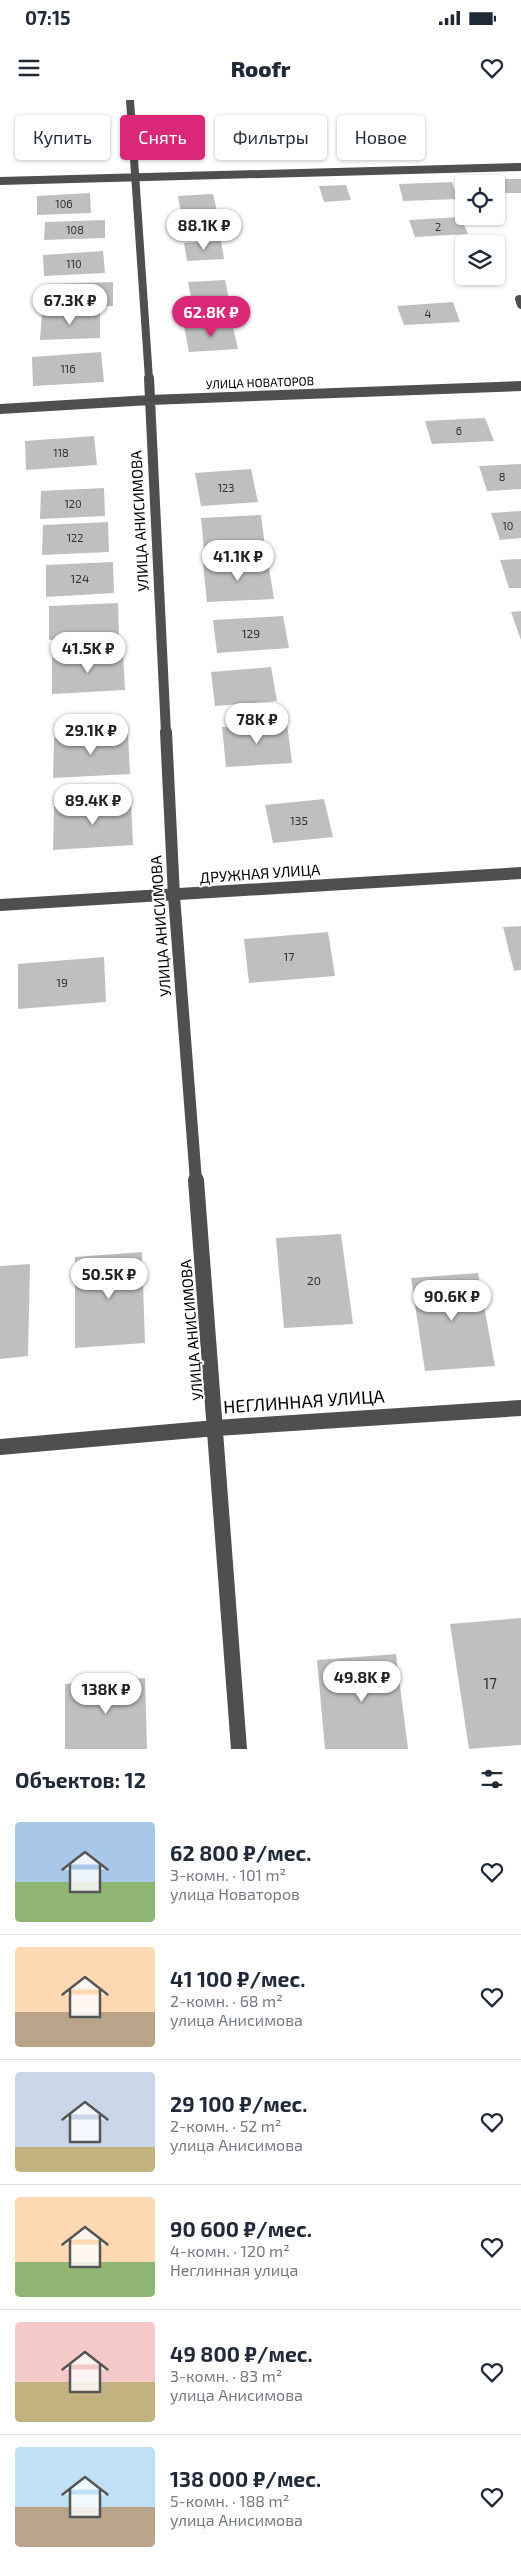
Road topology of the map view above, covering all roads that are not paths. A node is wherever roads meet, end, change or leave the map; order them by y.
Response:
1 (130, 100) edge
2 (521, 167) edge
3 (136, 176) junction
4 (0, 181) edge
5 (521, 386) edge
6 (150, 400) junction
7 (0, 409) edge
8 (521, 873) edge
9 (174, 896) junction
10 (0, 905) edge
11 (521, 1408) edge
12 (216, 1428) junction
13 (0, 1447) edge
14 (240, 1749) edge

1 - 3 street, УЛИЦА АНИСИМОВА
2 - 3 street
3 - 4 street
3 - 6 street, УЛИЦА АНИСИМОВА
5 - 6 street, УЛИЦА НОВАТОРОВ
6 - 7 street, УЛИЦА НОВАТОРОВ
6 - 9 street, УЛИЦА АНИСИМОВА
8 - 9 street, ДРУЖНАЯ УЛИЦА
9 - 10 street, ДРУЖНАЯ УЛИЦА
9 - 12 street, УЛИЦА АНИСИМОВА
11 - 12 street, НЕГЛИННАЯ УЛИЦА
12 - 13 street, НЕГЛИННАЯ УЛИЦА
12 - 14 street, УЛИЦА АНИСИМОВА

